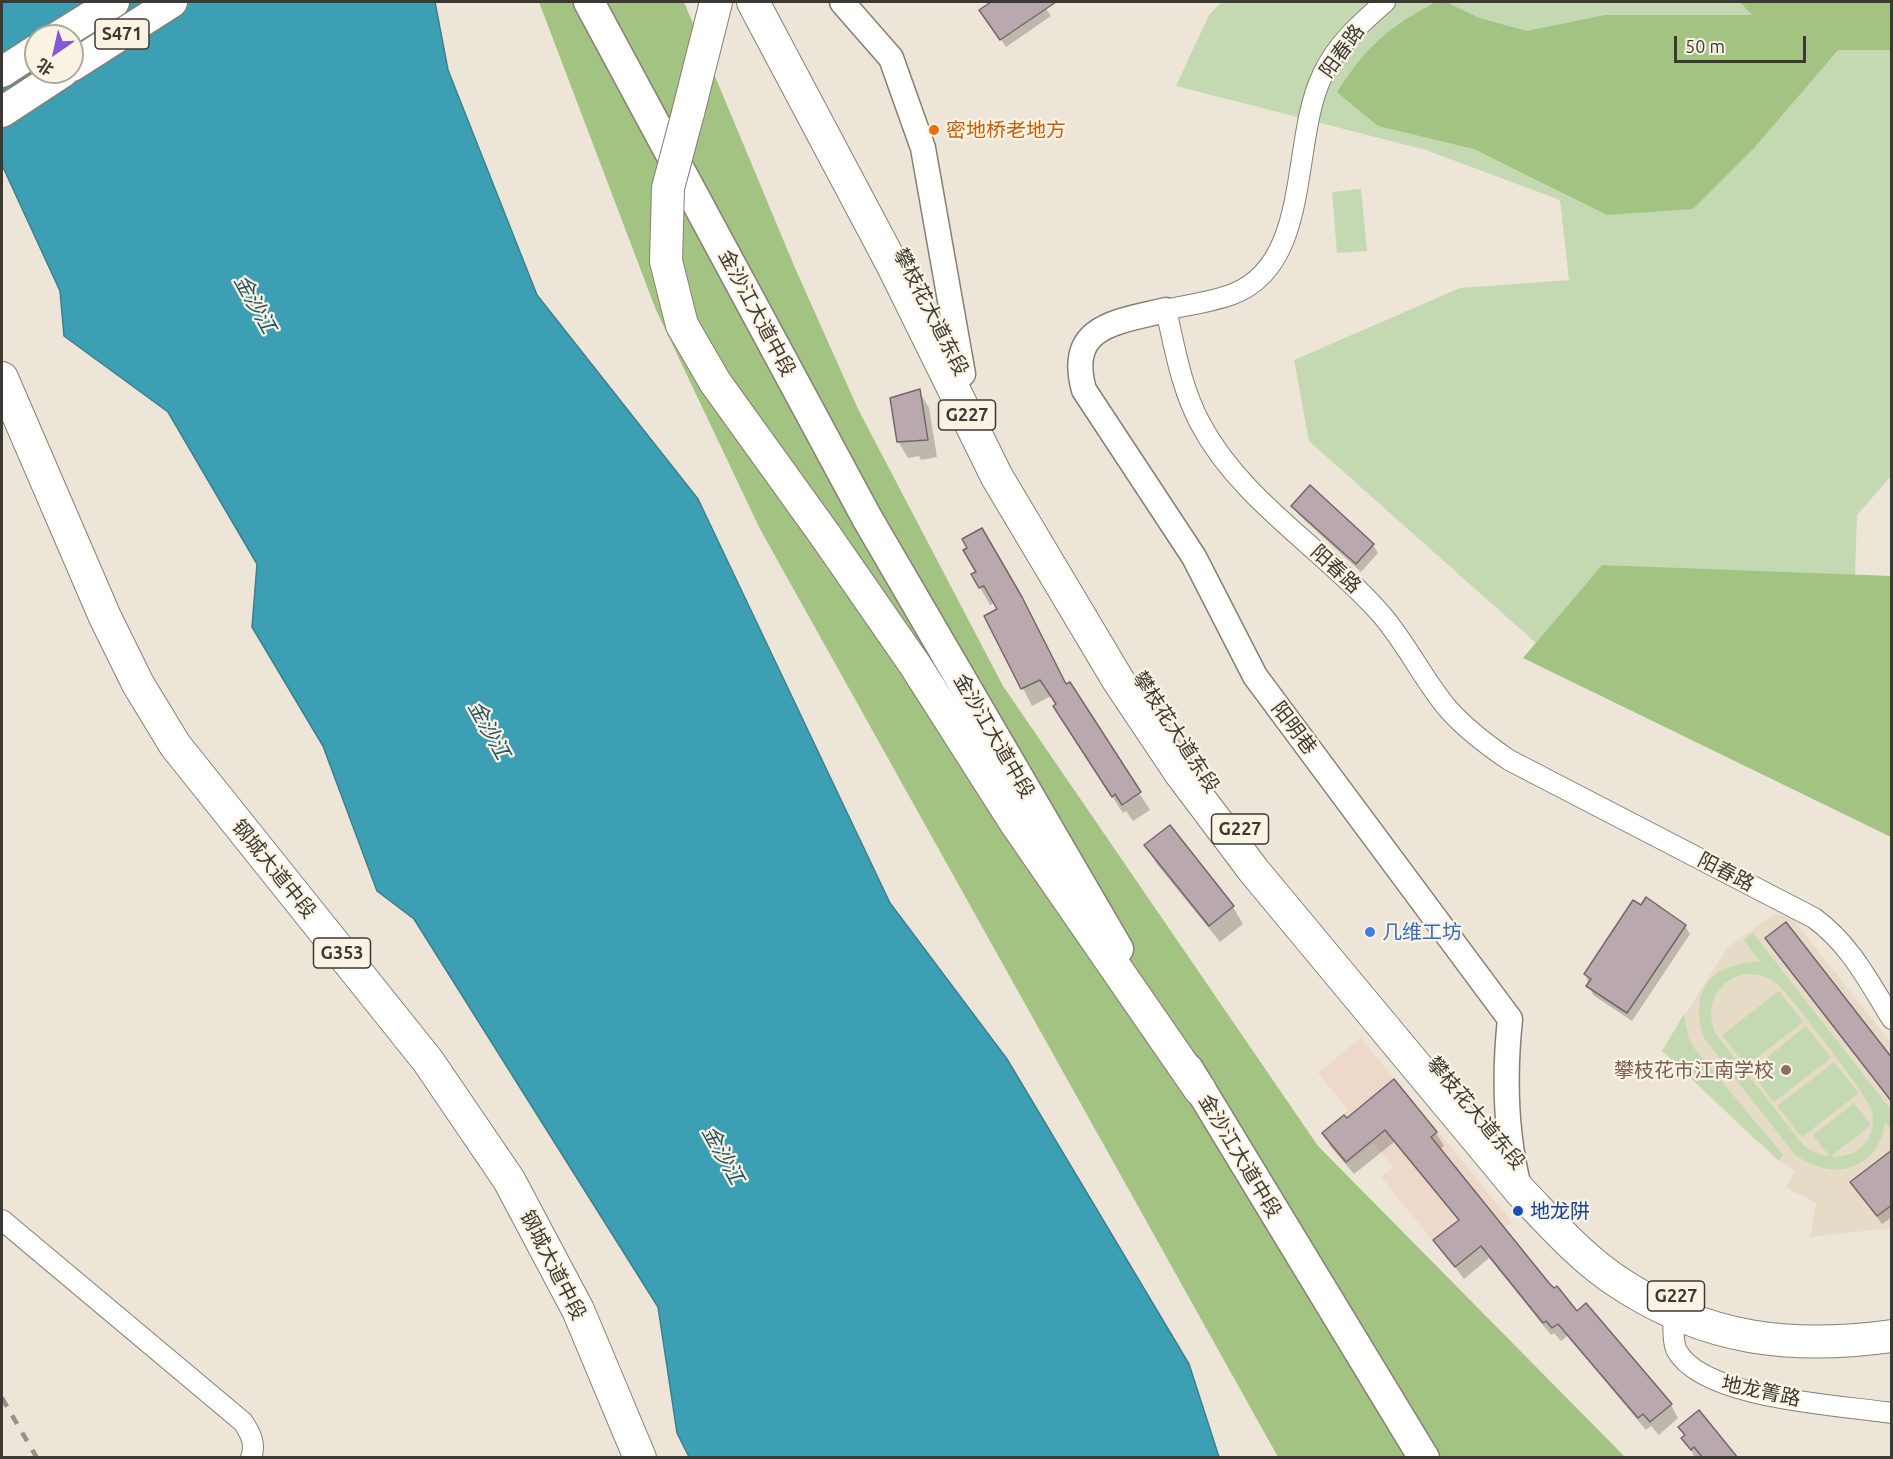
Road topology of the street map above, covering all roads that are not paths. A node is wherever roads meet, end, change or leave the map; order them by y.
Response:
1 (114, 2) edge
2 (172, 2) edge
3 (589, 2) edge
4 (716, 2) edge
5 (753, 2) edge
6 (772, 2) edge
7 (842, 2) edge
8 (1385, 2) edge
9 (78, 24) edge
10 (24, 58) edge
11 (84, 58) edge
12 (2, 72) edge
13 (45, 84) edge
14 (2, 112) edge
15 (842, 155) junction
16 (894, 254) junction
17 (1166, 310) junction
18 (963, 374) junction
19 (2, 378) edge
20 (1137, 990) junction
21 (1892, 1019) edge
22 (1200, 1090) joint
23 (1511, 1156) junction
24 (1521, 1192) junction
25 (2, 1221) edge
26 (1673, 1314) junction
27 (1892, 1316) edge
28 (1892, 1336) edge
29 (1892, 1413) edge
30 (251, 1458) edge
31 (640, 1458) edge
32 (1424, 1458) edge

1 - 9 main road, S471
2 - 11 main road, S471
3 - 20 main road, 金沙江大道中段
4 - 20 highway, bridge
5 - 15 highway, G227
6 - 15 highway, G227
7 - 18 street
8 - 17 street, 阳春路
10 - 12 main road
13 - 14 main road
15 - 16 highway, G227
16 - 18 highway, 攀枝花大道东段 / G227
16 - 24 highway, 攀枝花大道东段 / G227
17 - 21 street, 阳春路
17 - 23 street, 阳明巷
18 - 23 highway, 攀枝花大道东段 / G227
19 - 31 highway, 钢城大道中段 / G353
20 - 22 highway
22 - 32 main road, 金沙江大道中段
23 - 24 street, 阳明巷
23 - 27 highway, 攀枝花大道东段 / G227
24 - 26 highway, 攀枝花大道东段 / G227
25 - 30 street
26 - 28 highway, 攀枝花大道东段 / G227
26 - 29 street, 地龙箐路

